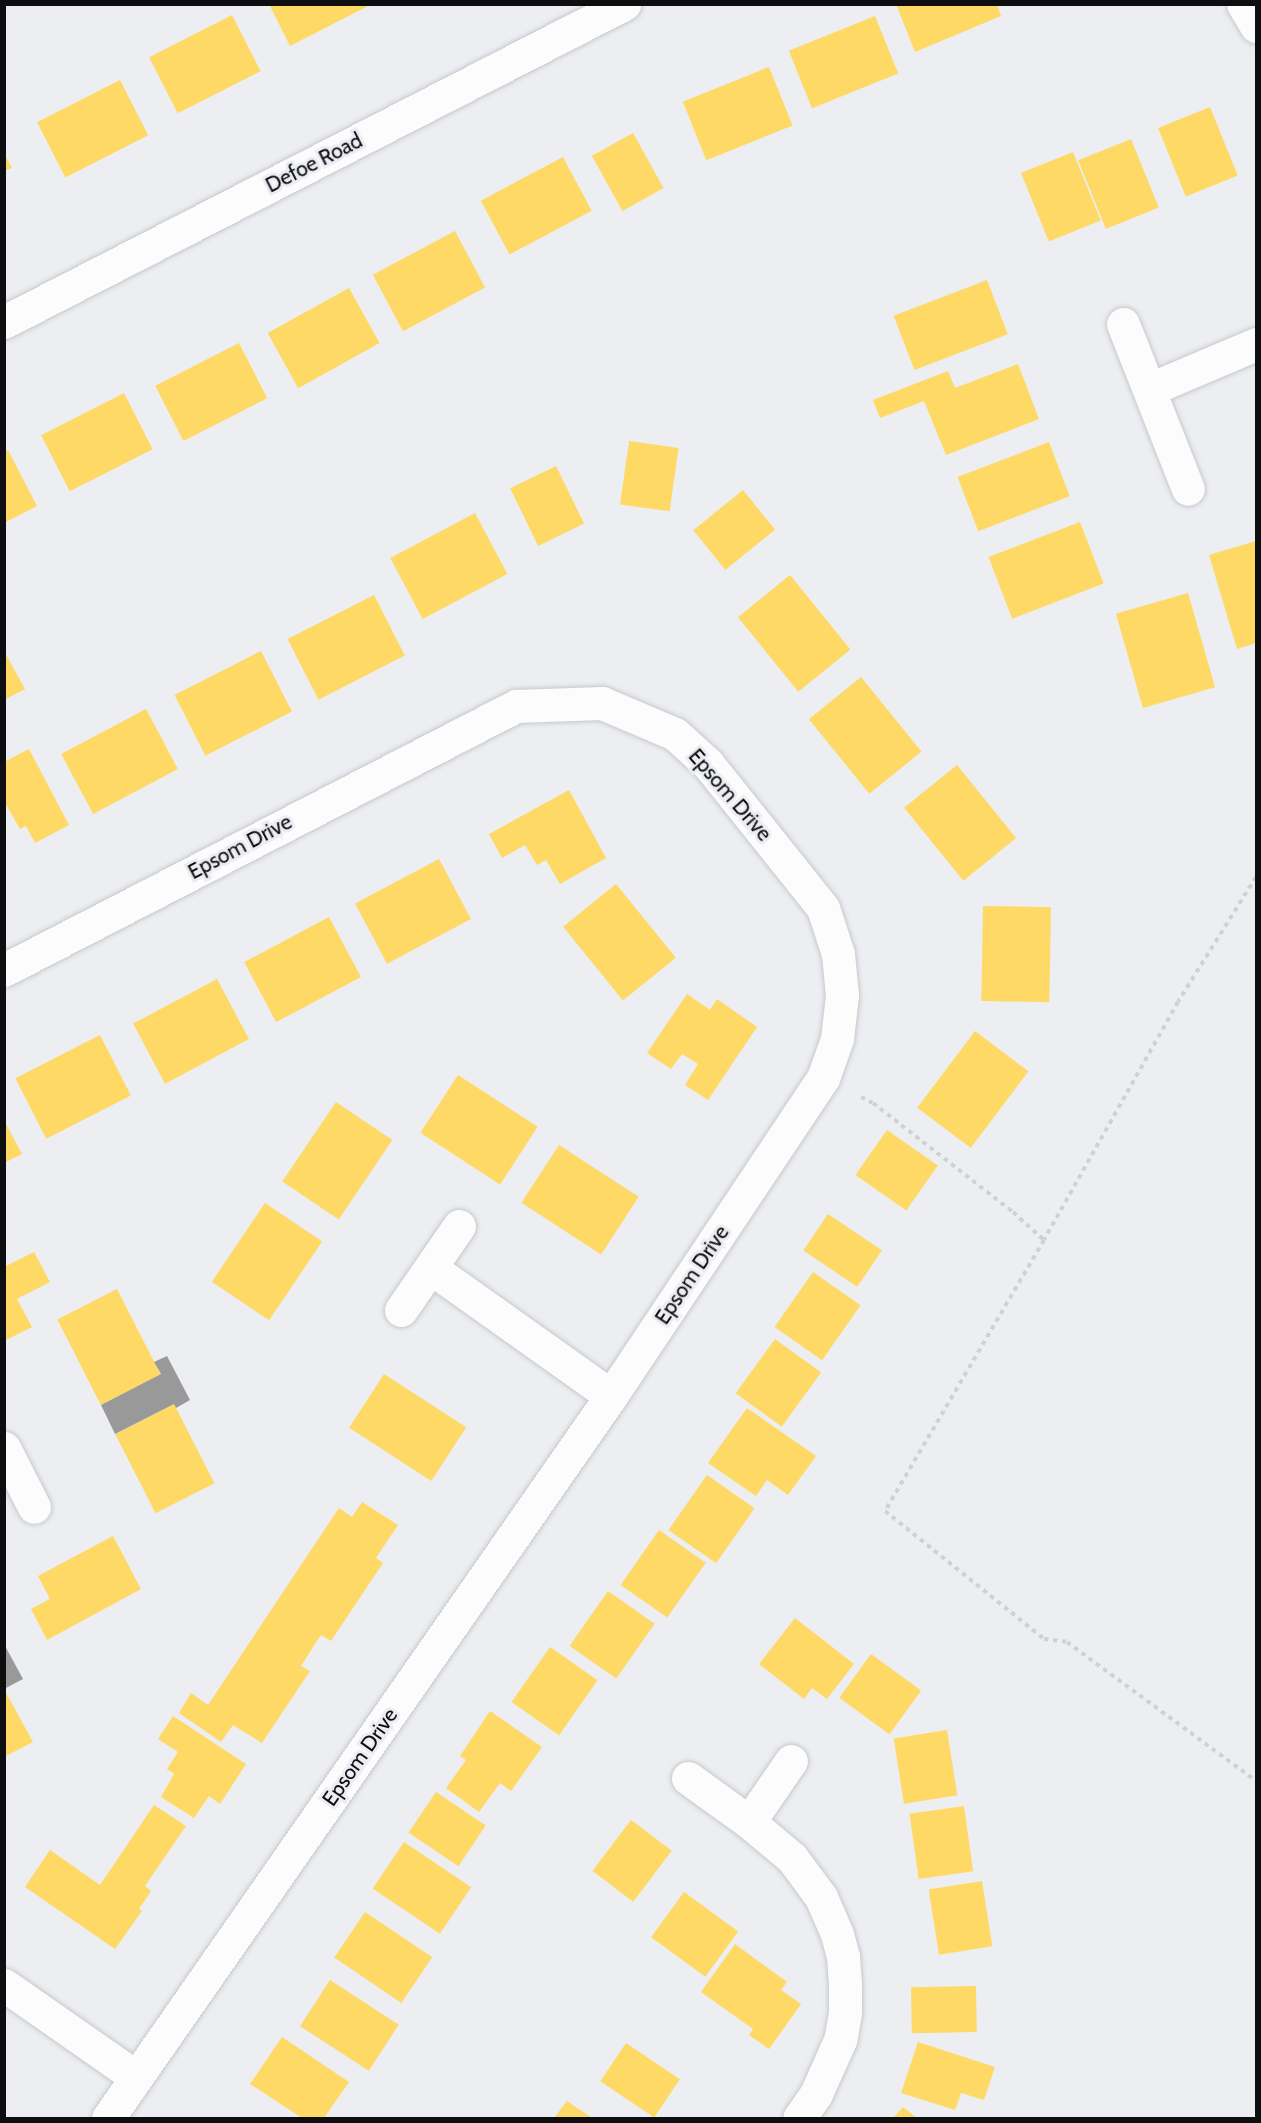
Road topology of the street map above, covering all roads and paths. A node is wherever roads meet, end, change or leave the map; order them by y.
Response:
1 (624, 4) edge
2 (1243, 4) edge
3 (1257, 26) edge
4 (4, 322) edge
5 (1122, 324) dead end
6 (1257, 344) edge
7 (1150, 389) junction
8 (1188, 489) dead end
9 (1257, 877) edge
10 (8, 959) edge
11 (823, 1078) junction
12 (459, 1227) dead end
13 (1044, 1240) junction
14 (431, 1268) junction
15 (401, 1310) dead end
16 (611, 1396) junction
17 (6, 1457) edge
18 (34, 1507) dead end
19 (791, 1761) dead end
20 (688, 1778) dead end
21 (1257, 1781) edge
22 (749, 1822) junction
23 (4, 1985) edge
24 (136, 2077) junction
25 (108, 2118) edge
26 (799, 2118) edge

1 - 4 street, Defoe Road
2 - 3 street
5 - 7 street
6 - 7 street
7 - 8 street
9 - 13 path
10 - 11 street, Epsom Drive
11 - 13 path
11 - 16 street, Epsom Drive
12 - 14 street
13 - 21 path
14 - 15 street
14 - 16 street
16 - 24 street, Epsom Drive
17 - 18 street
19 - 22 street
20 - 22 street
22 - 26 street
23 - 24 street
24 - 25 street, Epsom Drive

